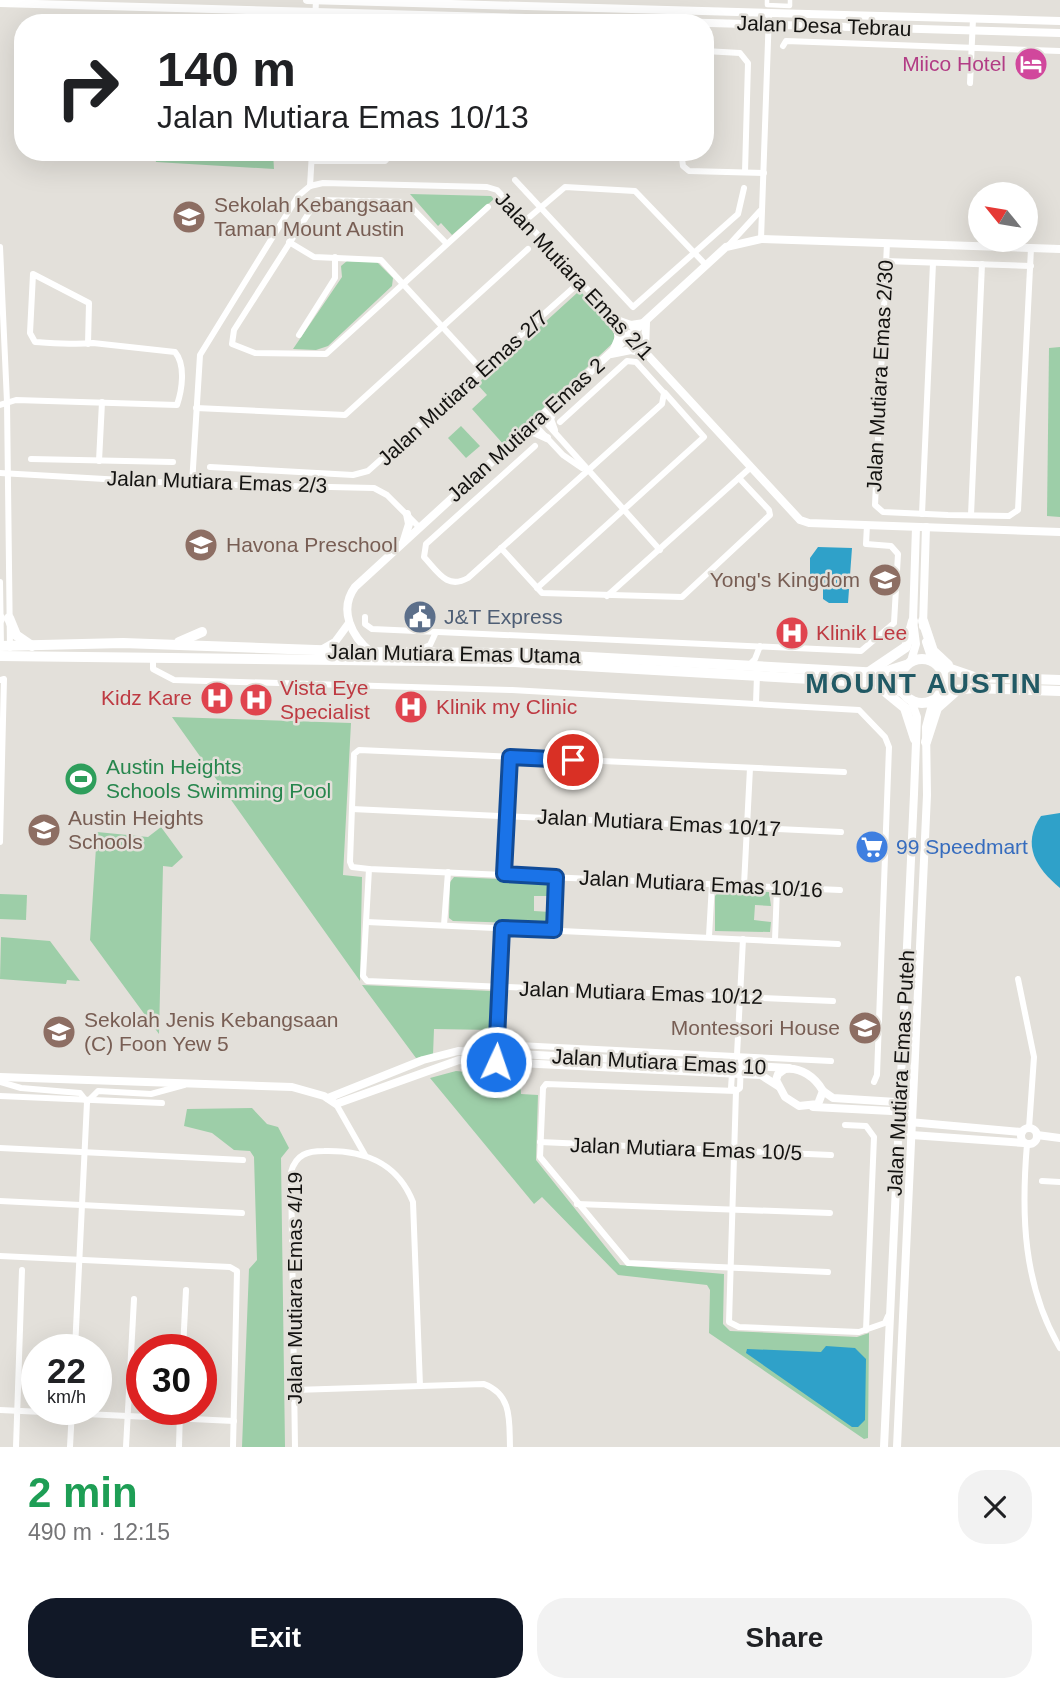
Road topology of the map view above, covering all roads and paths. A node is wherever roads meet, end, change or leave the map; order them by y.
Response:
1 (307, 0) edge
2 (316, 0) edge
3 (767, 0) edge
4 (790, 0) edge
5 (0, 2) edge
6 (448, 2) edge
7 (589, 8) junction
8 (316, 12) junction
9 (769, 13) junction
10 (382, 14) edge
11 (589, 14) edge
12 (973, 19) junction
13 (1060, 21) edge
14 (714, 23) edge
15 (769, 24) junction
16 (817, 26) junction
17 (973, 30) junction
18 (1060, 33) edge
19 (816, 42) junction
20 (783, 46) dead end
21 (972, 49) junction
22 (1060, 51) edge
23 (714, 52) edge
24 (970, 83) dead end
25 (312, 161) edge
26 (358, 161) edge
27 (387, 161) edge
28 (682, 161) edge
29 (745, 172) junction
30 (764, 173) junction
31 (515, 180) dead end
32 (310, 186) junction
33 (744, 188) dead end
34 (488, 207) dead end
35 (540, 207) junction
36 (761, 210) junction
37 (526, 220) junction
38 (761, 239) junction
39 (289, 242) junction
40 (887, 243) junction
41 (447, 244) junction
42 (968, 246) edge
43 (0, 247) edge
44 (726, 247) junction
45 (1038, 248) edge
46 (1060, 249) edge
47 (528, 250) dead end
48 (1031, 252) edge
49 (694, 253) junction
50 (335, 257) junction
51 (885, 261) junction
52 (933, 263) junction
53 (982, 264) junction
54 (706, 265) junction
55 (1031, 266) junction
56 (581, 281) junction
57 (404, 284) junction
58 (614, 319) junction
59 (646, 322) junction
60 (443, 327) junction
61 (299, 335) dead end
62 (630, 336) junction
63 (88, 344) junction
64 (645, 353) junction
65 (610, 354) junction
66 (482, 370) junction
67 (664, 393) junction
68 (563, 396) junction
69 (102, 402) junction
70 (4, 403) edge
71 (196, 408) junction
72 (540, 416) junction
73 (560, 422) dead end
74 (533, 423) junction
75 (554, 430) junction
76 (547, 438) junction
77 (513, 441) junction
78 (535, 446) dead end
79 (31, 459) dead end
80 (99, 461) junction
81 (173, 462) dead end
82 (210, 467) dead end
83 (750, 468) junction
84 (587, 471) junction
85 (3, 473) edge
86 (739, 478) junction
87 (192, 484) junction
88 (623, 511) junction
89 (407, 514) junction
90 (433, 514) junction
91 (922, 514) junction
92 (4, 515) edge
93 (971, 515) junction
94 (867, 525) junction
95 (419, 527) junction
96 (916, 527) junction
97 (926, 527) junction
98 (1060, 532) edge
99 (403, 542) junction
100 (501, 548) junction
101 (660, 550) junction
102 (0, 582) edge
103 (537, 588) junction
104 (607, 596) junction
105 (365, 617) dead end
106 (3, 618) edge
107 (918, 621) junction
108 (349, 623) junction
109 (202, 632) dead end
110 (436, 632) junction
111 (168, 645) junction
112 (33, 646) junction
113 (201, 646) junction
114 (760, 646) junction
115 (320, 650) junction
116 (4, 651) edge
117 (371, 652) junction
118 (414, 652) junction
119 (455, 652) junction
120 (153, 656) junction
121 (214, 657) junction
122 (909, 663) junction
123 (935, 663) junction
124 (747, 666) junction
125 (771, 667) junction
126 (757, 675) junction
127 (867, 678) junction
128 (2, 680) edge
129 (1060, 680) edge
130 (973, 683) junction
131 (1060, 691) edge
132 (902, 692) junction
133 (941, 692) junction
134 (911, 700) junction
135 (933, 701) junction
136 (755, 704) junction
137 (921, 741) junction
138 (510, 757) junction
139 (750, 768) junction
140 (844, 772) dead end
141 (352, 809) junction
142 (506, 816) junction
143 (748, 826) junction
144 (841, 832) dead end
145 (0, 842) edge
146 (369, 869) junction
147 (448, 872) junction
148 (504, 874) junction
149 (910, 876) junction
150 (923, 876) junction
151 (556, 877) junction
152 (712, 884) junction
153 (744, 885) junction
154 (777, 887) junction
155 (840, 890) dead end
156 (367, 922) junction
157 (444, 925) junction
158 (502, 928) junction
159 (554, 930) junction
160 (709, 936) junction
161 (743, 939) junction
162 (775, 940) junction
163 (838, 944) dead end
164 (1018, 979) dead end
165 (499, 987) junction
166 (740, 996) junction
167 (833, 1001) dead end
168 (496, 1053) junction
169 (508, 1054) junction
170 (737, 1055) junction
171 (831, 1061) dead end
172 (789, 1068) junction
173 (736, 1070) junction
174 (0, 1079) edge
175 (874, 1082) dead end
176 (900, 1082) junction
177 (184, 1085) junction
178 (778, 1086) junction
179 (736, 1091) junction
180 (823, 1091) junction
181 (0, 1096) edge
182 (328, 1098) junction
183 (87, 1102) junction
184 (162, 1103) dead end
185 (832, 1103) junction
186 (336, 1104) junction
187 (887, 1106) junction
188 (812, 1107) junction
189 (899, 1107) junction
190 (912, 1108) junction
191 (898, 1121) junction
192 (911, 1122) junction
193 (925, 1124) junction
194 (845, 1125) dead end
195 (1025, 1130) junction
196 (897, 1134) junction
197 (910, 1135) junction
198 (1037, 1135) junction
199 (926, 1136) junction
200 (1060, 1139) edge
201 (540, 1142) junction
202 (1025, 1144) junction
203 (0, 1149) edge
204 (734, 1150) junction
205 (84, 1153) junction
206 (365, 1155) junction
207 (831, 1155) dead end
208 (909, 1157) junction
209 (243, 1160) dead end
210 (1042, 1181) dead end
211 (1060, 1182) edge
212 (0, 1202) edge
213 (577, 1204) junction
214 (81, 1205) junction
215 (732, 1209) junction
216 (242, 1213) dead end
217 (830, 1213) dead end
218 (0, 1256) edge
219 (81, 1259) junction
220 (729, 1268) junction
221 (22, 1270) dead end
222 (828, 1272) dead end
223 (186, 1290) dead end
224 (134, 1299) dead end
225 (892, 1301) junction
226 (866, 1331) junction
227 (76, 1334) edge
228 (132, 1334) edge
229 (184, 1334) edge
230 (1060, 1348) edge
231 (420, 1386) junction
232 (294, 1390) junction
233 (0, 1410) edge
234 (18, 1411) junction
235 (217, 1420) edge
236 (234, 1421) junction
237 (71, 1425) edge
238 (127, 1425) edge
239 (180, 1425) edge
240 (16, 1447) edge
241 (70, 1447) edge
242 (127, 1447) edge
243 (179, 1447) edge
244 (233, 1447) edge
245 (295, 1447) edge
246 (510, 1447) edge
247 (884, 1447) edge
248 (897, 1447) edge

1 - 2 street, Jalan Desa Tebrau
2 - 6 street, Jalan Desa Tebrau
2 - 8 street
3 - 4 street
5 - 8 street, Jalan Desa Tebrau
6 - 7 street, Jalan Desa Tebrau
7 - 9 street, Jalan Desa Tebrau
7 - 11 street
8 - 10 street, Jalan Desa Tebrau
9 - 12 street, Jalan Desa Tebrau
9 - 15 street
12 - 13 street, Jalan Desa Tebrau
12 - 17 street
14 - 15 street, Jalan Desa Tebrau
15 - 16 street, Jalan Desa Tebrau
15 - 30 street
16 - 17 street, Jalan Desa Tebrau
16 - 19 street
17 - 18 street, Jalan Desa Tebrau
17 - 21 street
19 - 20 street
19 - 21 street
21 - 22 street
21 - 24 street
23 - 29 street
25 - 32 street
26 - 27 street
28 - 29 street
29 - 30 street
30 - 36 street
31 - 35 street
32 - 37 street, Jalan Mutiara Emas 2/1
32 - 71 street
33 - 49 street
34 - 41 street
35 - 37 street
35 - 49 street
35 - 49 street
36 - 38 street
36 - 44 street
37 - 56 street, Jalan Mutiara Emas 2/1
38 - 40 street, Jalan Mutiara Emas 2
38 - 44 street, Jalan Mutiara Emas 2
39 - 41 street
39 - 50 street
39 - 57 street
40 - 42 street, Jalan Mutiara Emas 2
40 - 51 street, Jalan Mutiara Emas 2/30
41 - 57 street
43 - 70 street
44 - 54 street, Jalan Mutiara Emas 2
45 - 46 street, Jalan Mutiara Emas 2
47 - 60 street
48 - 55 street
49 - 54 street
50 - 57 street
50 - 61 street
51 - 52 street
51 - 91 street, Jalan Mutiara Emas 2/30
52 - 53 street
52 - 91 street
53 - 55 street
53 - 93 street
54 - 59 street, Jalan Mutiara Emas 2
55 - 93 street
56 - 58 street, Jalan Mutiara Emas 2/1
56 - 66 street, Jalan Mutiara Emas 2/7
57 - 60 street
58 - 59 street
58 - 62 street, Jalan Mutiara Emas 2/1
58 - 65 street
59 - 62 street, Jalan Mutiara Emas 2
59 - 64 street
60 - 66 street
60 - 71 street
62 - 64 street, Jalan Mutiara Emas 2/1
62 - 65 street, Jalan Mutiara Emas 2
63 - 63 street
63 - 69 street
64 - 65 street
64 - 83 street, Jalan Mutiara Emas 2/1
65 - 68 street, Jalan Mutiara Emas 2
66 - 82 street, Jalan Mutiara Emas 2/7
67 - 73 street
67 - 84 street
67 - 88 street
68 - 72 street, Jalan Mutiara Emas 2
68 - 75 street
69 - 70 street
69 - 80 street
70 - 85 street
71 - 87 street
72 - 74 street, Jalan Mutiara Emas 2
72 - 75 street
74 - 76 street
74 - 77 street, Jalan Mutiara Emas 2
75 - 84 street
76 - 77 street
76 - 84 street
77 - 90 street, Jalan Mutiara Emas 2
78 - 100 street
79 - 80 street
80 - 81 street
83 - 86 street
83 - 94 street, Jalan Mutiara Emas 2/1
84 - 88 street
84 - 100 street
85 - 87 street, Jalan Mutiara Emas 2/3
85 - 92 street
86 - 101 street
86 - 104 street
87 - 89 street, Jalan Mutiara Emas 2/3
88 - 101 street
88 - 103 street
89 - 90 street
89 - 95 street, Jalan Mutiara Emas 2/3
89 - 99 street
90 - 95 street, Jalan Mutiara Emas 2
91 - 93 street
92 - 106 street
94 - 96 street, Jalan Mutiara Emas 2/1
94 - 114 street
95 - 99 street, Jalan Mutiara Emas 2
96 - 97 street, Jalan Mutiara Emas 2/1
96 - 107 street
97 - 98 street, Jalan Mutiara Emas 2/1
97 - 107 street
99 - 108 street, Jalan Mutiara Emas 2
100 - 103 street
101 - 104 street
102 - 106 street
103 - 104 street
105 - 110 street
106 - 112 main road
106 - 116 street
107 - 122 street
107 - 123 street
107 - 127 main road
107 - 130 main road
108 - 115 street
108 - 117 street
109 - 111 main road
110 - 114 street
110 - 118 street
110 - 119 street
111 - 112 main road, Jalan Mutiara Emas Utama
111 - 113 main road, Jalan Mutiara Emas Utama
112 - 116 main road, Jalan Mutiara Emas Utama
113 - 115 main road, Jalan Mutiara Emas Utama
113 - 121 main road
114 - 124 street
114 - 125 street
115 - 117 main road, Jalan Mutiara Emas Utama
116 - 120 main road, Jalan Mutiara Emas Utama
117 - 118 main road, Jalan Mutiara Emas Utama
118 - 119 main road, Jalan Mutiara Emas Utama
119 - 124 main road, Jalan Mutiara Emas Utama
120 - 121 main road, Jalan Mutiara Emas Utama
120 - 136 street
121 - 126 main road, Jalan Mutiara Emas Utama
122 - 123 main road
122 - 127 main road, Jalan Mutiara Emas Utama
122 - 132 main road
123 - 130 main road
123 - 133 main road
124 - 125 main road, Jalan Mutiara Emas Utama
125 - 127 main road, Jalan Mutiara Emas Utama
126 - 127 main road, Jalan Mutiara Emas Utama
126 - 136 street
127 - 132 main road
127 - 137 main road
128 - 145 street
129 - 130 main road
130 - 131 main road
130 - 133 main road
130 - 137 main road
132 - 134 main road
133 - 135 main road
134 - 135 main road
134 - 137 street, Jalan Mutiara Emas Puteh
135 - 137 street, Jalan Mutiara Emas Puteh
136 - 175 street
137 - 149 street, Jalan Mutiara Emas Puteh
137 - 150 street, Jalan Mutiara Emas Puteh
138 - 139 street
138 - 141 street
138 - 142 street
139 - 140 street
139 - 143 street
141 - 142 street, Jalan Mutiara Emas 10/17
141 - 146 street, Jalan Mutiara Emas 10/16
142 - 143 street, Jalan Mutiara Emas 10/17
142 - 148 street
143 - 144 street, Jalan Mutiara Emas 10/17
143 - 153 street
146 - 147 street, Jalan Mutiara Emas 10/16
146 - 156 street
147 - 148 street, Jalan Mutiara Emas 10/16
147 - 157 street
148 - 151 street, Jalan Mutiara Emas 10/16
149 - 150 street
149 - 176 street, Jalan Mutiara Emas Puteh
150 - 190 street, Jalan Mutiara Emas Puteh
151 - 152 street, Jalan Mutiara Emas 10/16
151 - 159 street
152 - 153 street, Jalan Mutiara Emas 10/16
152 - 160 street
153 - 154 street, Jalan Mutiara Emas 10/16
154 - 155 street, Jalan Mutiara Emas 10/16
154 - 162 street
156 - 157 street
156 - 165 street, Jalan Mutiara Emas 10/12
157 - 158 street
158 - 159 street
158 - 165 street
159 - 160 street
160 - 161 street
161 - 162 street
161 - 166 street
162 - 163 street
164 - 195 street
165 - 166 street, Jalan Mutiara Emas 10/12
165 - 168 street
166 - 167 street, Jalan Mutiara Emas 10/12
166 - 170 street
168 - 169 street, Jalan Mutiara Emas 10
168 - 182 street, Jalan Mutiara Emas 10
168 - 186 street, Jalan Mutiara Emas 10
169 - 170 street
169 - 173 street, Jalan Mutiara Emas 10
170 - 171 street
170 - 173 street
172 - 173 street, Jalan Mutiara Emas 10
172 - 178 street
172 - 180 street
173 - 178 street, Jalan Mutiara Emas 10
173 - 179 street
174 - 177 street
174 - 183 street
176 - 187 street
176 - 189 street, Jalan Mutiara Emas Puteh
177 - 182 street
177 - 183 street
178 - 188 street
179 - 201 street
179 - 204 street
180 - 185 street
180 - 188 street
181 - 183 street
182 - 186 street
183 - 184 street
183 - 205 street
185 - 187 street
185 - 188 street
186 - 206 street
187 - 189 street
187 - 196 street
189 - 190 street
189 - 191 street, Jalan Mutiara Emas Puteh
190 - 192 street, Jalan Mutiara Emas Puteh
190 - 193 street
191 - 192 street
191 - 196 street, Jalan Mutiara Emas Puteh
192 - 193 street
192 - 197 street, Jalan Mutiara Emas Puteh
193 - 195 street
194 - 226 street
195 - 198 street
195 - 202 street
196 - 197 street
196 - 225 street, Jalan Mutiara Emas Puteh
197 - 199 street
197 - 208 street, Jalan Mutiara Emas Puteh
198 - 200 street
198 - 202 street
199 - 202 street
199 - 208 street
201 - 204 street, Jalan Mutiara Emas 10/5
201 - 213 street
202 - 230 street
203 - 205 street
204 - 207 street, Jalan Mutiara Emas 10/5
204 - 215 street
205 - 209 street
205 - 214 street
206 - 231 street, Jalan Mutiara Emas 4/19
206 - 232 street, Jalan Mutiara Emas 4/19
208 - 248 street, Jalan Mutiara Emas Puteh
210 - 211 street
212 - 214 street
213 - 215 street
213 - 220 street
214 - 216 street
214 - 219 street
215 - 217 street
215 - 220 street
218 - 219 street
219 - 227 street
219 - 236 street
220 - 222 street
220 - 226 street
221 - 234 street
223 - 229 street
224 - 228 street
225 - 226 street
225 - 247 street, Jalan Mutiara Emas Puteh
231 - 232 street
231 - 246 street
232 - 245 street, Jalan Mutiara Emas 4/19
233 - 234 street
234 - 240 street
235 - 236 street
236 - 244 street
237 - 241 street
238 - 242 street
239 - 243 street

